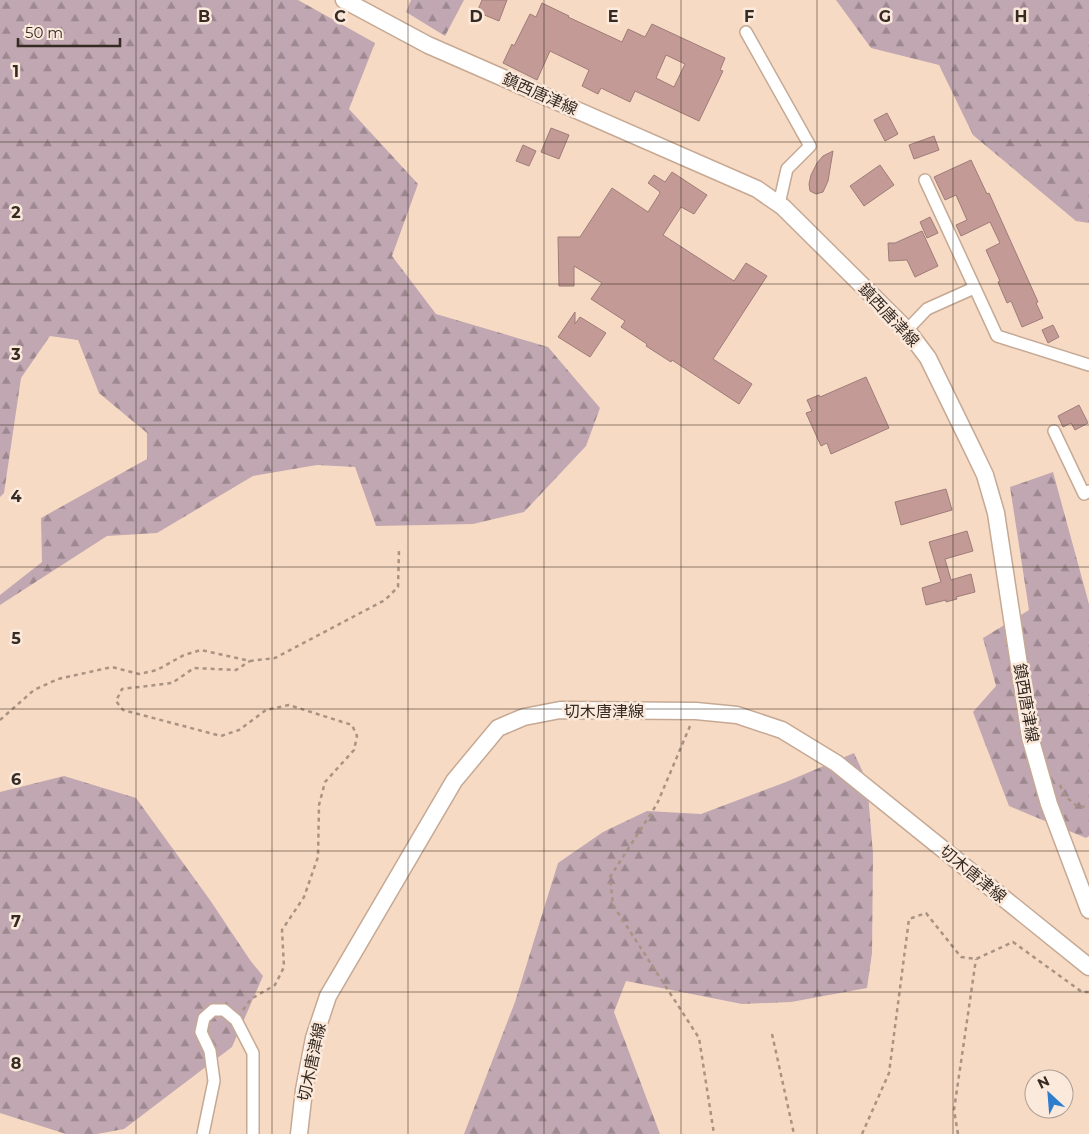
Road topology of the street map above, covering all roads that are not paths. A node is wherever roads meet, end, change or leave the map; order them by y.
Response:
1 (344, 0) edge
2 (746, 32) dead end
3 (925, 180) dead end
4 (779, 204) junction
5 (974, 288) junction
6 (907, 330) junction
7 (1089, 365) edge
8 (1054, 431) dead end
9 (1089, 491) edge
10 (1089, 910) edge
11 (1089, 967) edge
12 (203, 1134) edge
13 (253, 1134) edge
14 (299, 1134) edge

1 - 4 main road, 鎮西唐津線
2 - 4 street
3 - 5 street
4 - 6 main road, 鎮西唐津線
5 - 6 street
5 - 7 street
6 - 10 main road, 鎮西唐津線
8 - 9 street
11 - 14 main road, 切木唐津線
12 - 13 street

